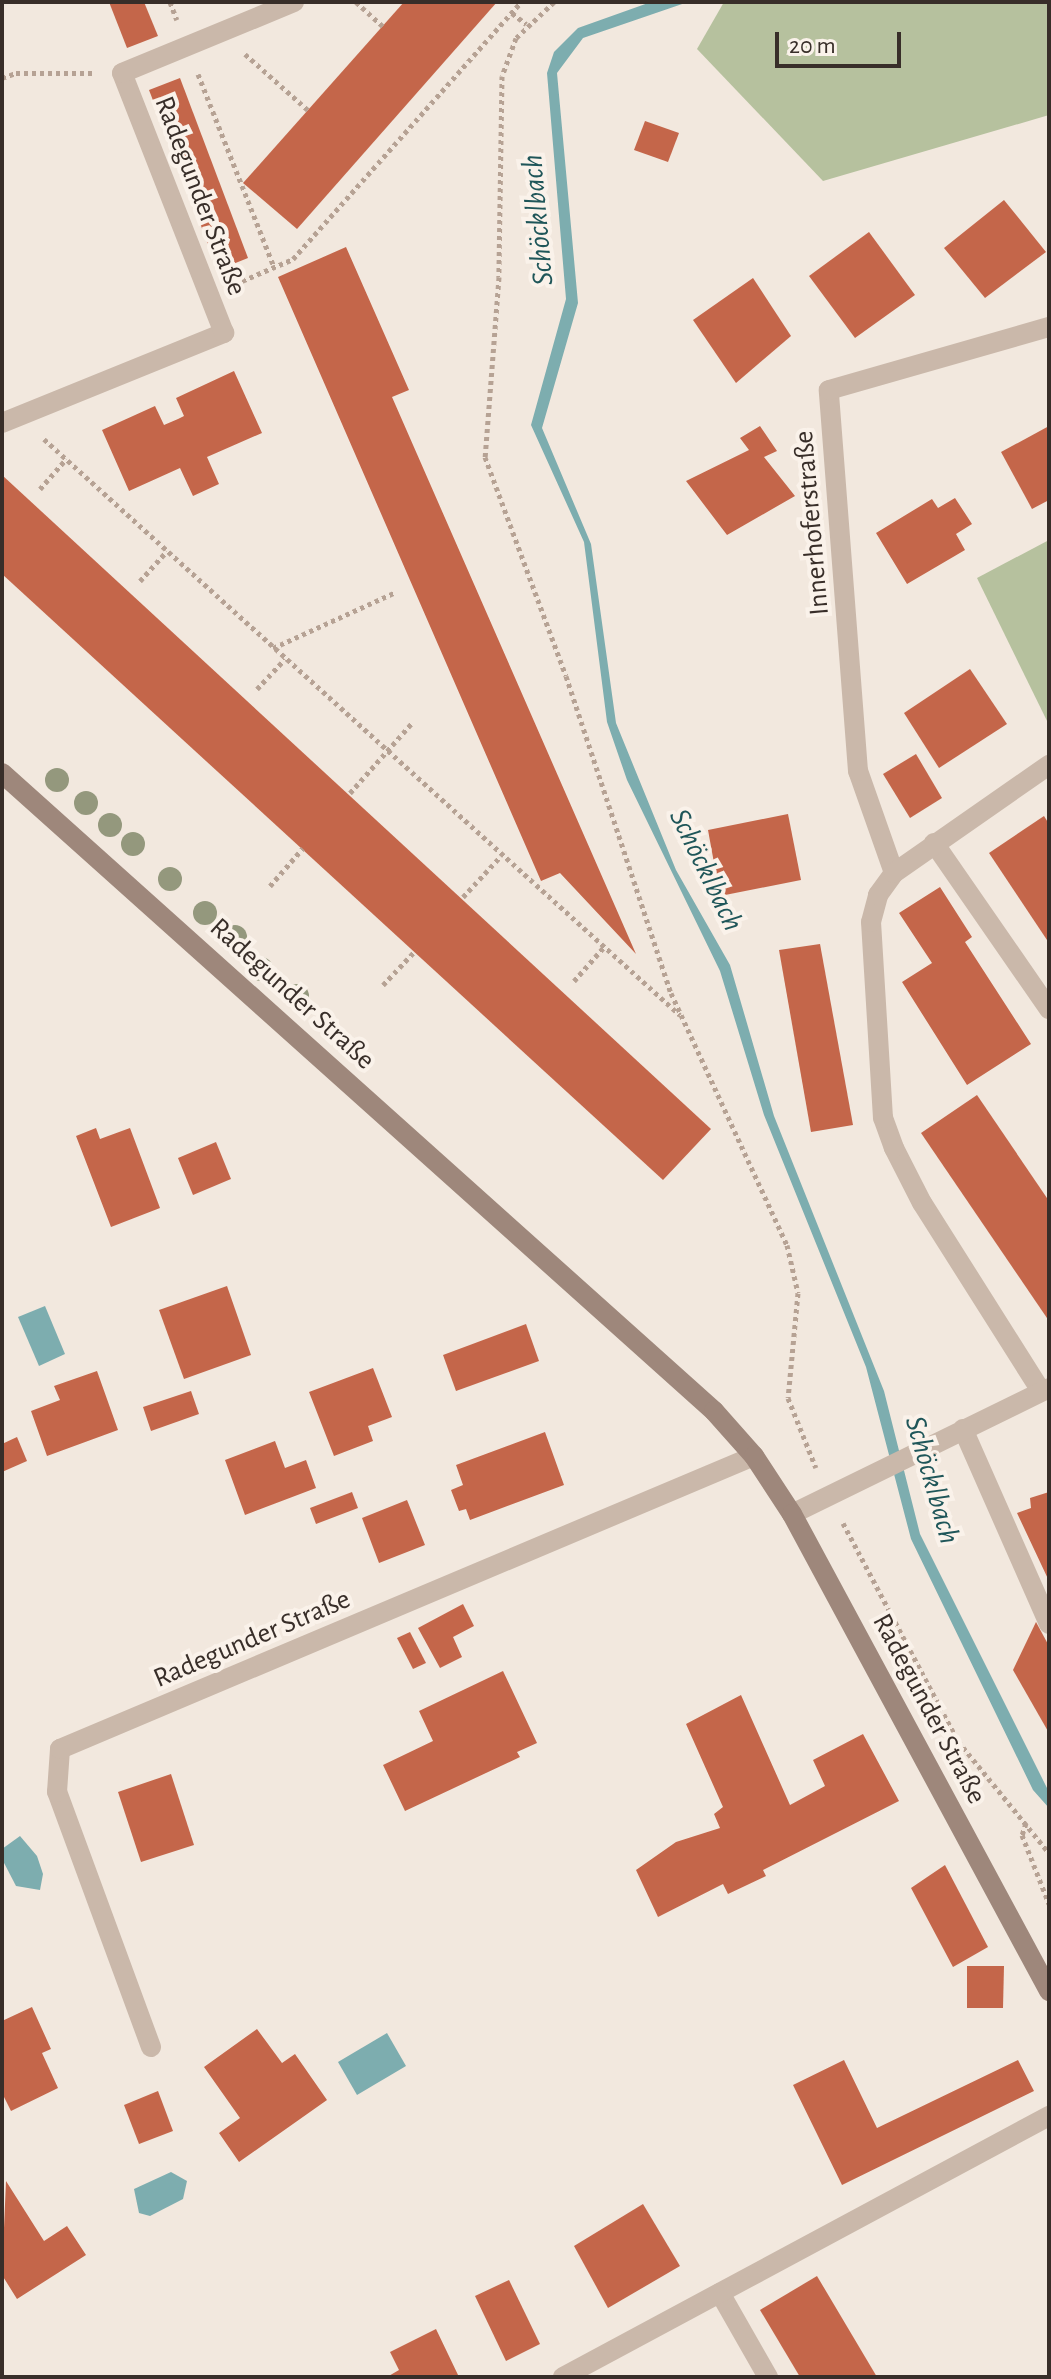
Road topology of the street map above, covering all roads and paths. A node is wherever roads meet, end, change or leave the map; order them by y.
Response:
1 (170, 2) edge
2 (294, 2) edge
3 (356, 2) edge
4 (521, 2) edge
5 (554, 2) edge
6 (512, 13) junction
7 (526, 24) junction
8 (383, 26) dead end
9 (223, 34) junction
10 (188, 48) junction
11 (122, 73) junction
12 (2, 78) edge
13 (308, 110) dead end
14 (274, 267) junction
15 (209, 296) junction
16 (1049, 327) edge
17 (11, 420) edge
18 (66, 459) junction
19 (40, 489) dead end
20 (167, 551) junction
21 (140, 581) dead end
22 (396, 592) dead end
23 (273, 648) junction
24 (285, 659) junction
25 (257, 689) dead end
26 (412, 723) dead end
27 (386, 752) junction
28 (1049, 765) edge
29 (2, 773) edge
30 (350, 793) dead end
31 (934, 843) junction
32 (303, 848) dead end
33 (501, 856) junction
34 (894, 873) junction
35 (270, 886) dead end
36 (463, 897) dead end
37 (604, 947) junction
38 (416, 950) dead end
39 (574, 981) dead end
40 (383, 985) dead end
41 (1049, 1009) edge
42 (681, 1016) junction
43 (1045, 1390) edge
44 (963, 1429) junction
45 (754, 1456) junction
46 (830, 1496) junction
47 (792, 1514) junction
48 (1049, 1624) edge
49 (1026, 1823) junction
50 (1049, 1853) edge
51 (1049, 1904) edge
52 (1049, 1991) edge
53 (151, 2047) dead end
54 (1049, 2116) edge
55 (720, 2293) junction
56 (563, 2377) edge
57 (768, 2377) edge

1 - 10 path
2 - 9 street, Radegunder Straße
3 - 8 path
4 - 6 path
5 - 7 path
6 - 7 path
6 - 14 path
7 - 42 path
9 - 10 street, Radegunder Straße
9 - 13 path
10 - 11 street, Radegunder Straße
10 - 14 path
11 - 12 path
11 - 15 street, Radegunder Straße
14 - 15 path
15 - 17 street, Radegunder Straße
16 - 34 street, Innerhoferstraße
17 - 18 path
18 - 19 path
18 - 20 path
20 - 21 path
20 - 23 path
22 - 23 path
23 - 24 path
24 - 25 path
24 - 27 path
26 - 27 path
27 - 30 path
27 - 33 path
28 - 31 street
29 - 45 main road, Radegunder Straße
31 - 34 street
31 - 41 street
32 - 35 path
33 - 36 path
33 - 37 path
34 - 43 street
37 - 39 path
37 - 42 path
38 - 40 path
42 - 46 path
43 - 44 street
44 - 46 street
44 - 48 street
45 - 47 main road, Radegunder Straße
45 - 53 street, Radegunder Straße
46 - 47 street
46 - 49 path
47 - 52 main road, Radegunder Straße
49 - 50 path
49 - 51 path
54 - 55 street
55 - 56 street
55 - 57 street

